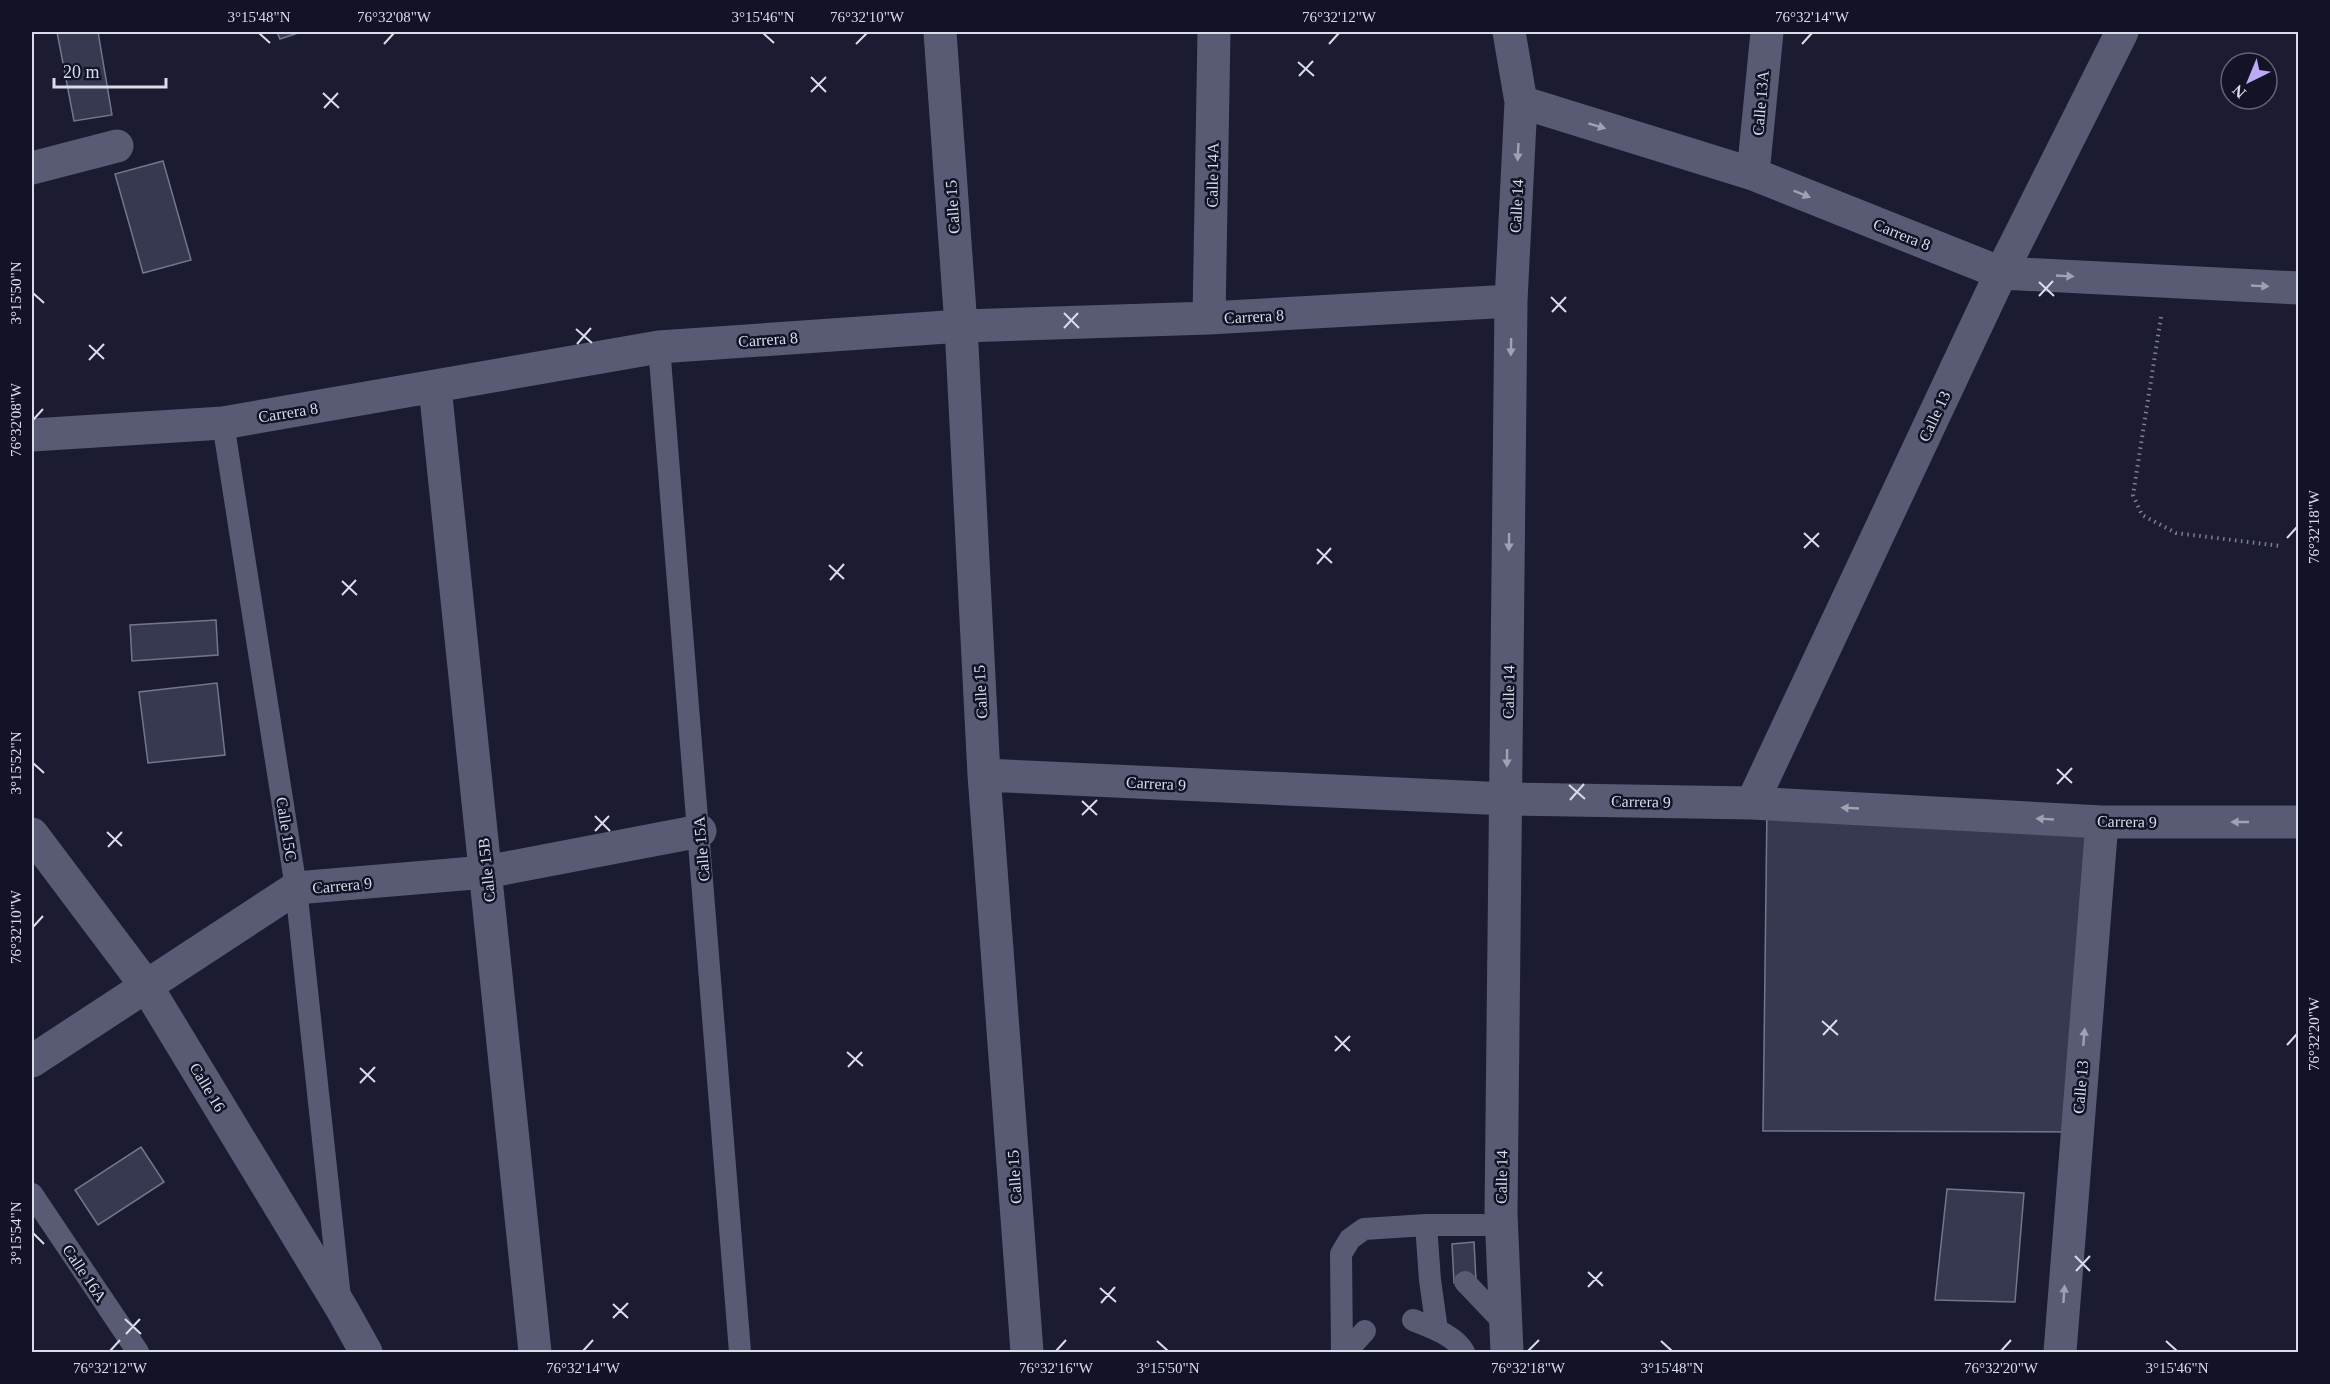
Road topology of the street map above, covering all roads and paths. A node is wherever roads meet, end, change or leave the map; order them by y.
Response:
1 (940, 32) edge
2 (1214, 32) edge
3 (1509, 32) edge
4 (1767, 32) edge
5 (2122, 32) edge
6 (1521, 102) junction
7 (117, 146) dead end
8 (32, 168) edge
9 (1753, 174) junction
10 (2001, 273) junction
11 (2298, 288) edge
12 (1511, 301) junction
13 (1209, 318) junction
14 (961, 326) junction
15 (2158, 336) dead end
16 (659, 347) junction
17 (435, 387) junction
18 (223, 423) junction
19 (32, 435) edge
20 (2280, 546) dead end
21 (984, 775) junction
22 (1507, 799) junction
23 (1752, 803) junction
24 (2102, 822) junction
25 (2298, 822) edge
26 (700, 831) junction
27 (32, 834) edge
28 (486, 872) junction
29 (296, 888) junction
30 (147, 987) junction
31 (32, 1061) edge
32 (32, 1194) edge
33 (1492, 1219) junction
34 (1426, 1225) junction
35 (1460, 1243) dead end
36 (1465, 1282) dead end
37 (342, 1309) junction
38 (1413, 1320) dead end
39 (1437, 1330) junction
40 (1365, 1331) dead end
41 (1507, 1339) edge
42 (138, 1353) edge
43 (366, 1353) edge
44 (535, 1353) edge
45 (740, 1353) edge
46 (1027, 1353) edge
47 (1342, 1353) edge
48 (1349, 1353) edge
49 (1464, 1353) edge
50 (2060, 1353) edge

1 - 14 street, Calle 15
2 - 13 street, Calle 14A
3 - 6 street, Calle 14
4 - 9 street, Calle 13A
5 - 10 street, Calle 13
6 -> 9 street, Carrera 8
6 -> 12 street, Calle 14
7 - 8 street
9 -> 10 street, Carrera 8
10 -> 11 street, Carrera 8
10 - 23 street, Calle 13
12 - 13 street, Carrera 8
12 -> 22 street, Calle 14
13 - 14 street, Carrera 8
14 - 16 street, Carrera 8
14 - 21 street, Calle 15
15 - 20 path
16 - 17 street, Carrera 8
16 - 26 lane, Calle 15A
17 - 18 street, Carrera 8
17 - 28 street, Calle 15B
18 - 19 street, Carrera 8
18 - 29 lane, Calle 15C
21 - 22 street, Carrera 9
21 - 46 street, Calle 15
22 - 23 street, Carrera 9
22 - 33 street, Calle 14
24 -> 23 street, Carrera 9
25 -> 24 street, Carrera 9
50 -> 24 street, Calle 13
26 - 28 street, Carrera 9
26 - 45 lane, Calle 15A
27 - 30 street, Calle 16
28 - 29 street, Carrera 9
28 - 44 street, Calle 15B
29 - 30 street, Carrera 9
29 - 37 lane, Calle 15C
30 - 31 street, Carrera 9
30 - 37 street, Calle 16
32 - 42 lane, Calle 16A
33 - 34 lane
33 - 35 lane
33 - 41 street, Calle 14
34 - 39 lane
34 - 47 lane
36 - 41 lane
37 - 43 street, Calle 16
38 - 39 lane
39 - 49 lane
40 - 48 lane

